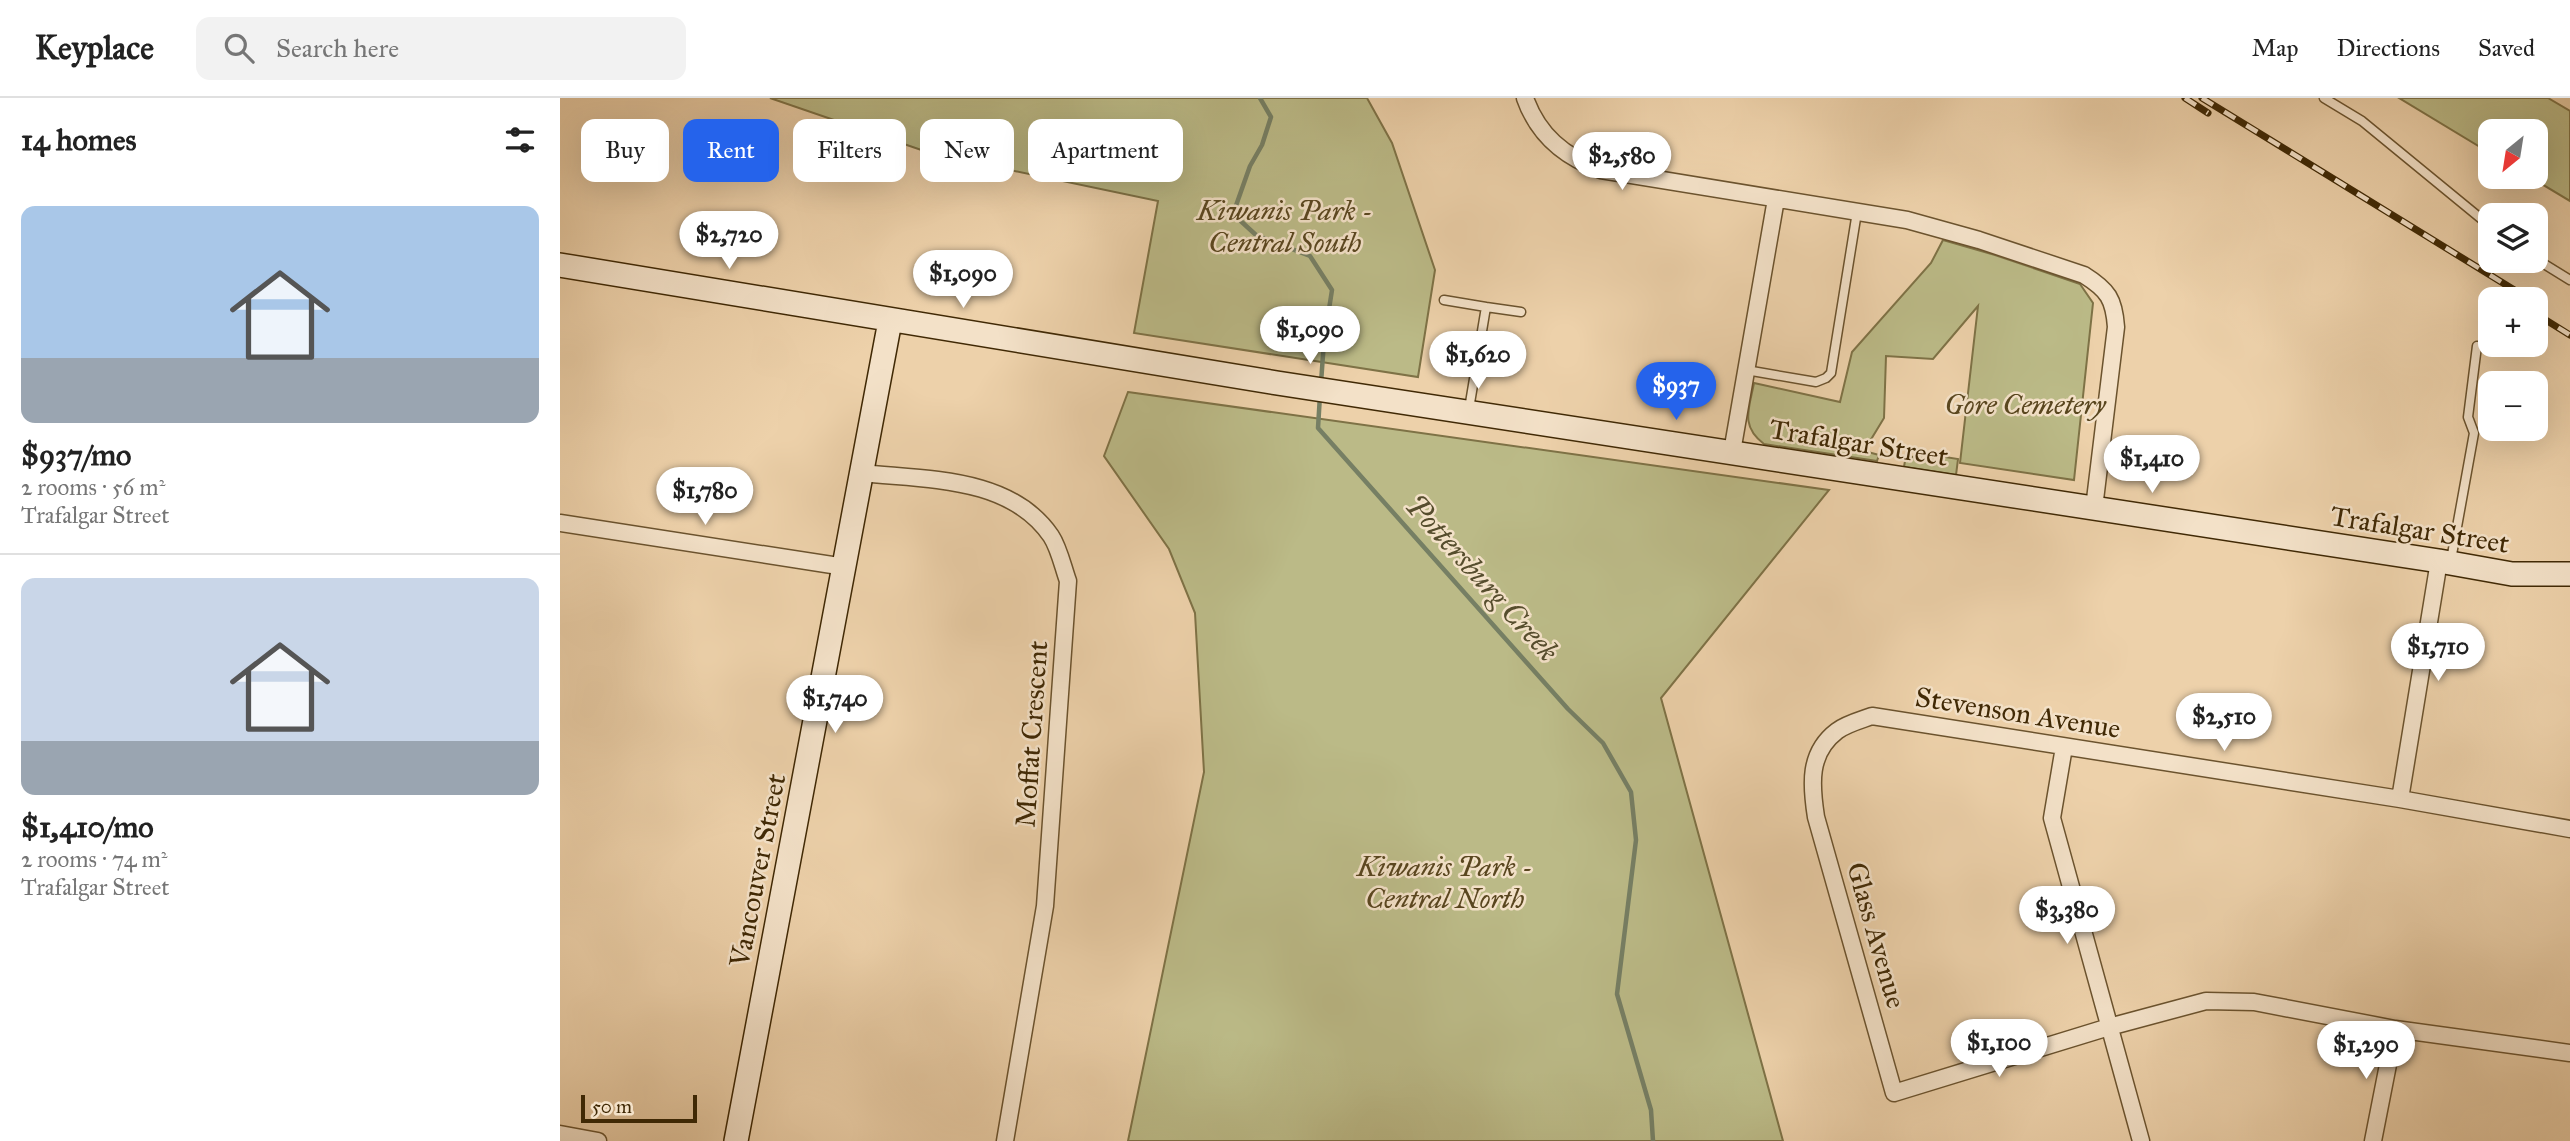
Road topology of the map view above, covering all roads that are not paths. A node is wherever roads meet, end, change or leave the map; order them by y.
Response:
1 (1525, 98) edge
2 (2324, 98) edge
3 (1776, 199) junction
4 (1857, 212) junction
5 (2478, 216) edge
6 (560, 265) edge
7 (2548, 266) edge
8 (2570, 280) edge
9 (1444, 300) dead end
10 (1486, 307) junction
11 (1521, 312) dead end
12 (890, 321) junction
13 (2477, 346) dead end
14 (1746, 370) junction
15 (1468, 412) junction
16 (1732, 452) junction
17 (862, 473) junction
18 (2094, 508) junction
19 (560, 523) edge
20 (2444, 562) junction
21 (845, 567) junction
22 (2570, 574) edge
23 (1872, 716) joint
24 (2064, 747) junction
25 (2400, 799) junction
26 (2570, 829) edge
27 (2109, 1027) junction
28 (2395, 1029) junction
29 (2570, 1053) edge
30 (560, 1134) edge
31 (598, 1141) edge
32 (736, 1141) edge
33 (1005, 1141) edge
34 (2141, 1141) edge
35 (2374, 1141) edge

1 - 3 street
2 - 5 lane
3 - 4 street
3 - 14 street
4 - 14 lane
4 - 18 street
6 - 12 main road, Trafalgar Street
7 - 8 lane
9 - 10 lane
10 - 11 lane
10 - 15 lane
12 - 15 main road, Trafalgar Street
12 - 17 main road, Vancouver Street
13 - 20 lane
14 - 16 street
15 - 16 main road, Trafalgar Street
16 - 18 main road, Trafalgar Street
17 - 21 main road, Vancouver Street
17 - 33 street, Moffat Crescent
18 - 20 main road, Trafalgar Street
19 - 21 street
20 - 22 main road, Trafalgar Street
20 - 25 street
21 - 32 main road, Vancouver Street
23 - 24 street, Stevenson Avenue
23 - 27 street, Glass Avenue
24 - 25 street, Stevenson Avenue
24 - 27 street
25 - 26 street, Stevenson Avenue
27 - 28 street, Glass Avenue
27 - 34 street
28 - 29 street, Glass Avenue
28 - 35 street
30 - 31 street

